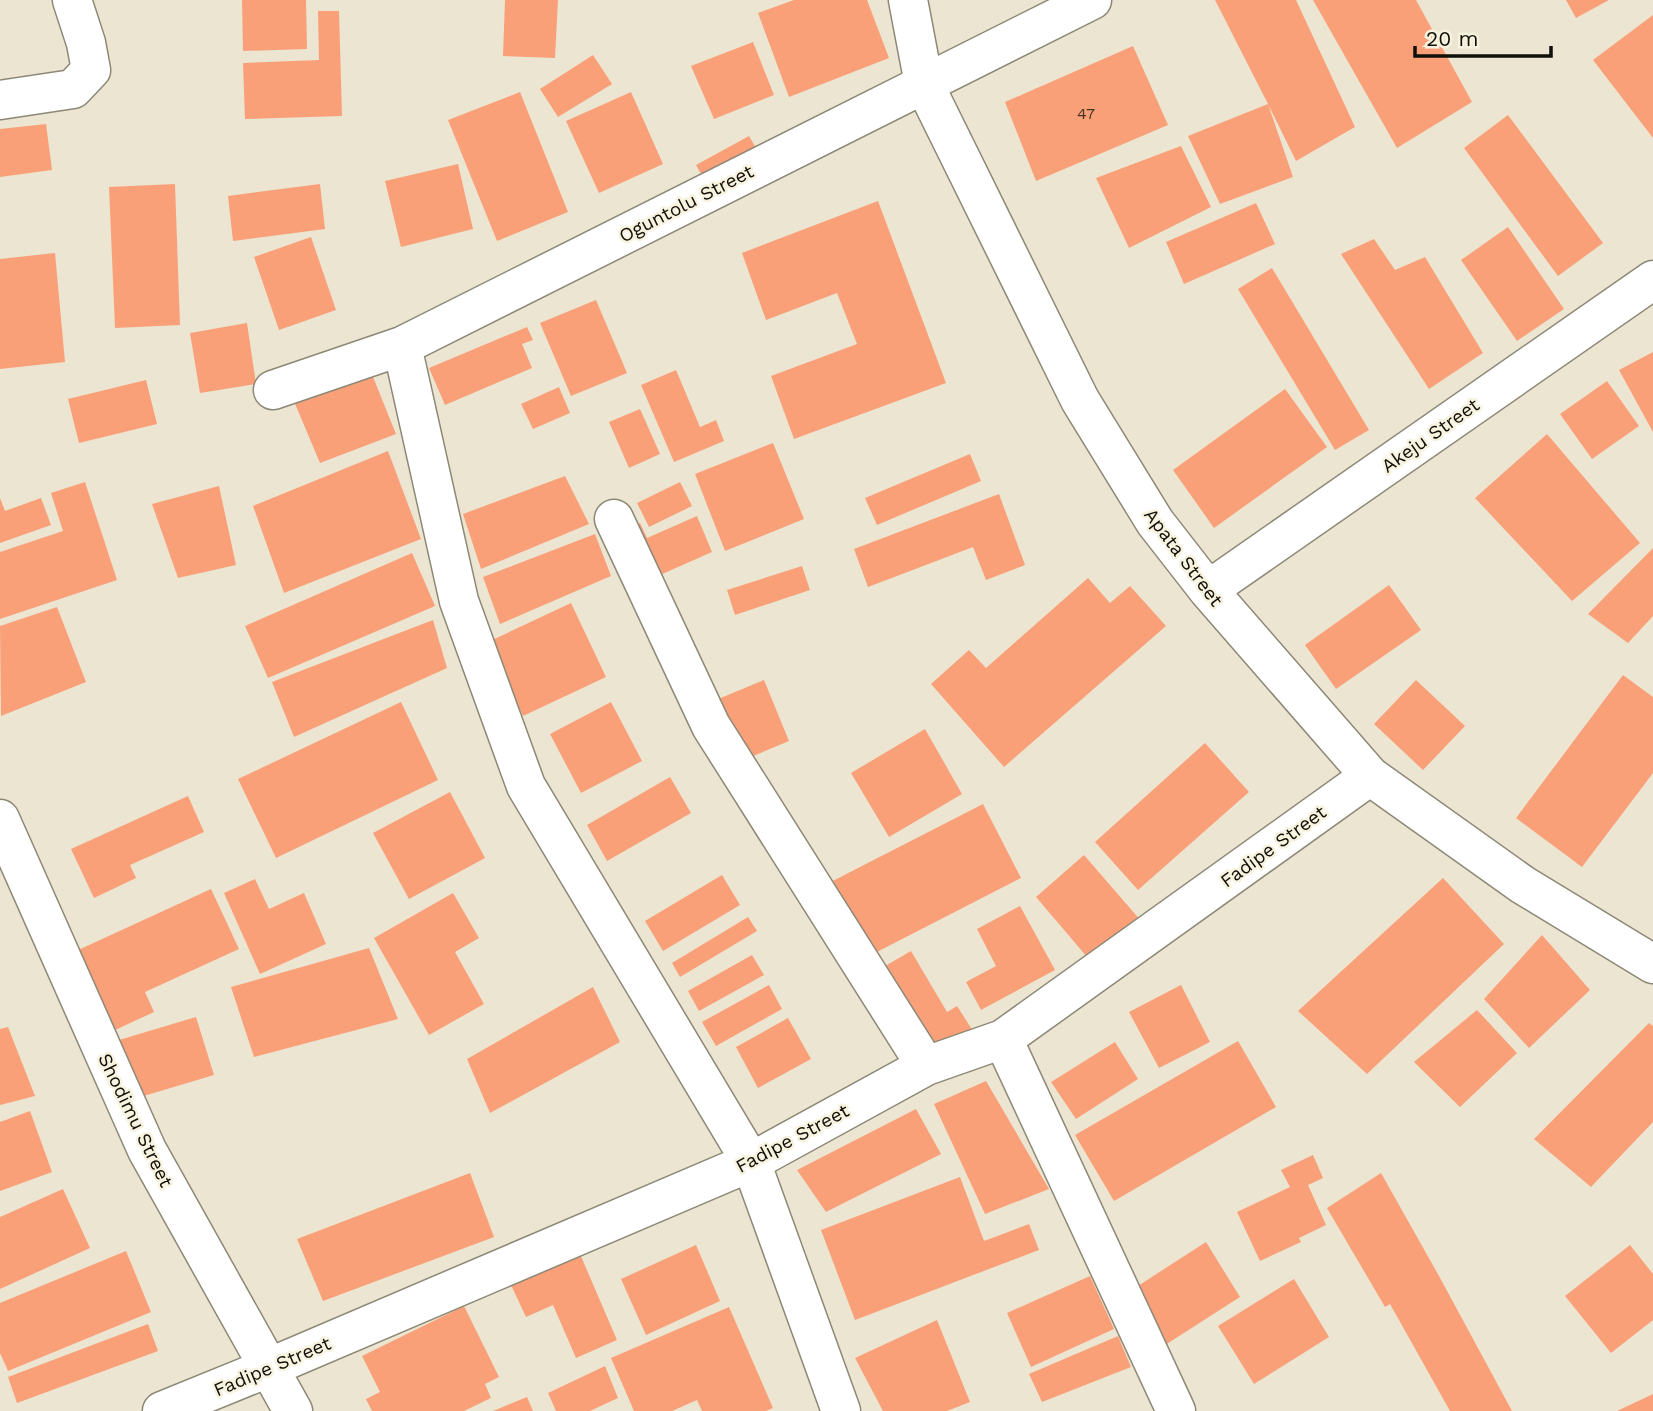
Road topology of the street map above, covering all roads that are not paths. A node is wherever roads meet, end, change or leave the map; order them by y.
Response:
1 (72, 0) edge
2 (908, 0) edge
3 (1091, 0) edge
4 (924, 84) junction
5 (0, 100) edge
6 (1653, 280) edge
7 (402, 346) junction
8 (273, 390) dead end
9 (614, 519) dead end
10 (1208, 590) junction
11 (1370, 776) junction
12 (0, 819) edge
13 (1653, 964) edge
14 (1003, 1039) junction
15 (926, 1066) junction
16 (751, 1162) junction
17 (268, 1368) junction
18 (162, 1411) edge
19 (293, 1411) edge
20 (841, 1411) edge
21 (1176, 1411) edge

1 - 5 street
2 - 4 street, Apata Street
3 - 4 street, Oguntolu Street
4 - 7 street, Oguntolu Street
4 - 10 street, Apata Street
6 - 10 street, Akeju Street
7 - 8 street, Oguntolu Street
7 - 16 street
9 - 15 street
10 - 11 street, Apata Street
11 - 13 street, Apata Street
11 - 14 street, Fadipe Street
12 - 17 street, Shodimu Street
14 - 15 street, Fadipe Street
14 - 21 street
15 - 16 street, Fadipe Street
16 - 17 street, Fadipe Street
16 - 20 street
17 - 18 street, Fadipe Street
17 - 19 street, Shodimu Street

